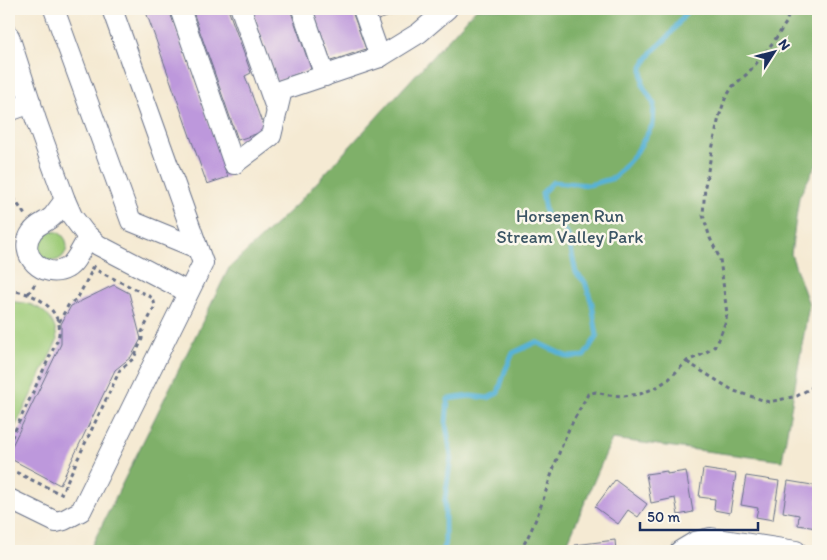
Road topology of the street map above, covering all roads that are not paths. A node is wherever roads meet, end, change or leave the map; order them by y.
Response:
1 (54, 9) edge
2 (112, 9) edge
3 (180, 9) edge
4 (241, 9) edge
5 (302, 9) edge
6 (363, 9) edge
7 (447, 9) edge
8 (428, 16) edge
9 (9, 36) edge
10 (380, 57) junction
11 (325, 76) junction
12 (31, 103) junction
13 (9, 111) edge
14 (277, 111) junction
15 (65, 200) junction
16 (89, 237) junction
17 (197, 248) junction
18 (188, 292) junction
19 (9, 499) edge
20 (680, 551) edge
21 (796, 551) edge

1 - 17 street
2 - 17 street
3 - 14 street
4 - 14 street
5 - 11 street
6 - 10 street
7 - 8 street
8 - 10 street
9 - 12 street
10 - 11 street
11 - 14 street
12 - 13 street
12 - 15 street
15 - 16 street
15 - 16 street
16 - 18 street
17 - 18 street
18 - 19 street
20 - 21 street

